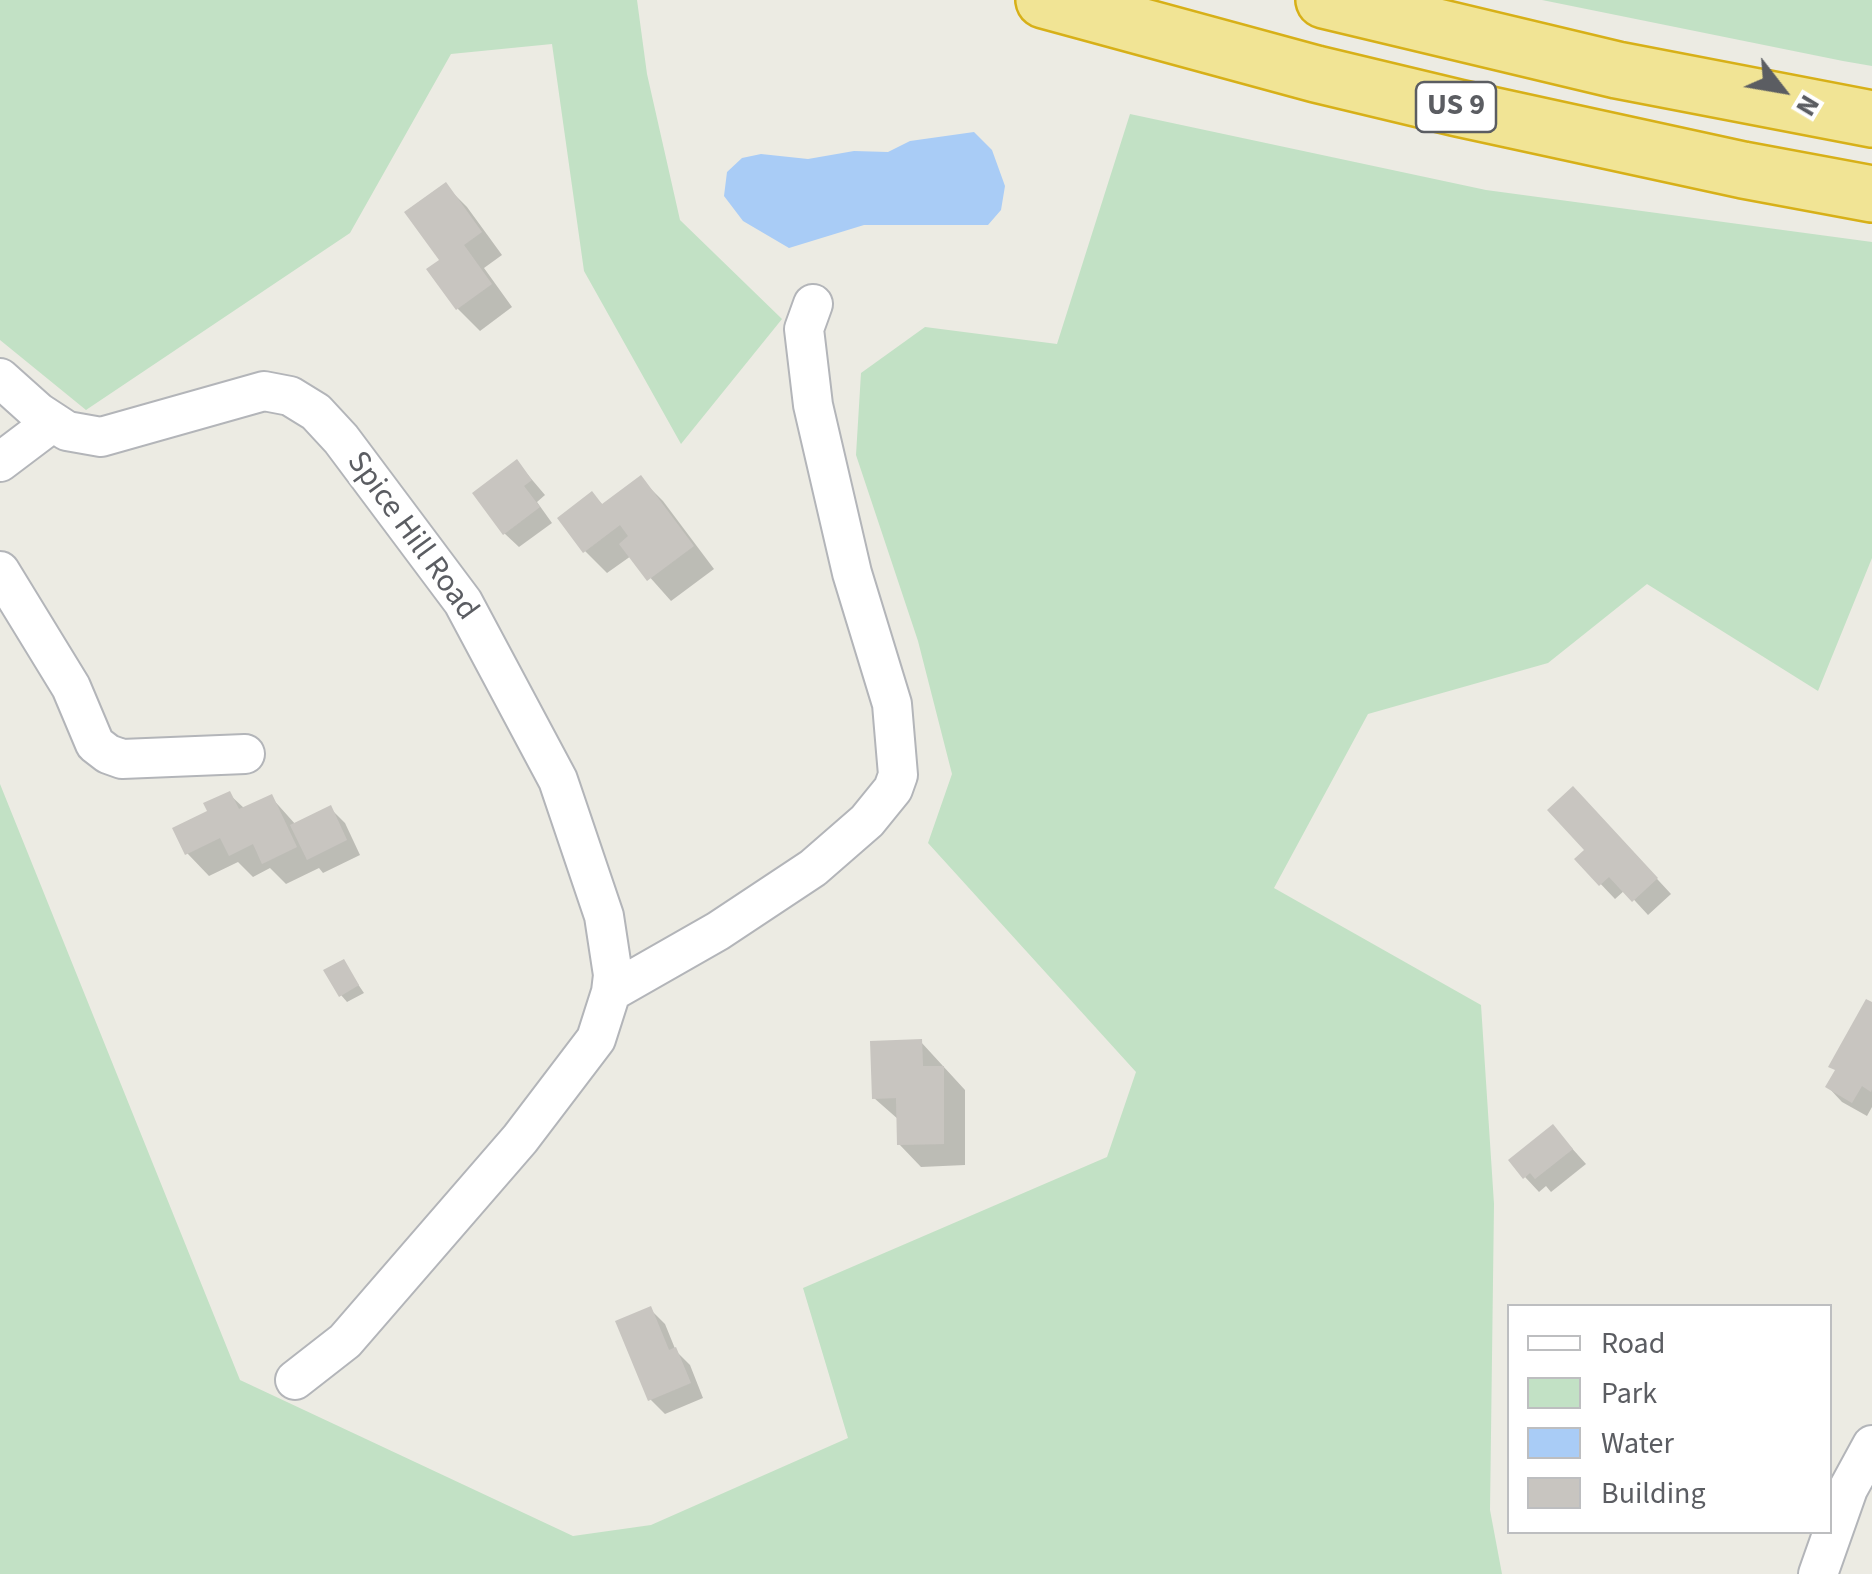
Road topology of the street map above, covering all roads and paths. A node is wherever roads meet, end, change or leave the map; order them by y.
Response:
1 (1044, 0) edge
2 (1324, 0) edge
3 (1364, 0) edge
4 (1473, 37) junction
5 (1872, 119) edge
6 (1872, 194) edge
7 (813, 304) dead end
8 (0, 378) edge
9 (53, 422) junction
10 (0, 462) edge
11 (0, 571) edge
12 (246, 754) dead end
13 (611, 992) junction
14 (295, 1380) dead end
15 (1872, 1445) edge
16 (1818, 1574) edge

1 - 6 highway, US 9
2 - 4 highway, US 9
3 - 4 highway
4 - 5 highway, US 9
7 - 13 street
8 - 9 street, Spice Hill Road
9 - 10 street
9 - 13 street, Spice Hill Road
11 - 12 street
13 - 14 street
15 - 16 street

